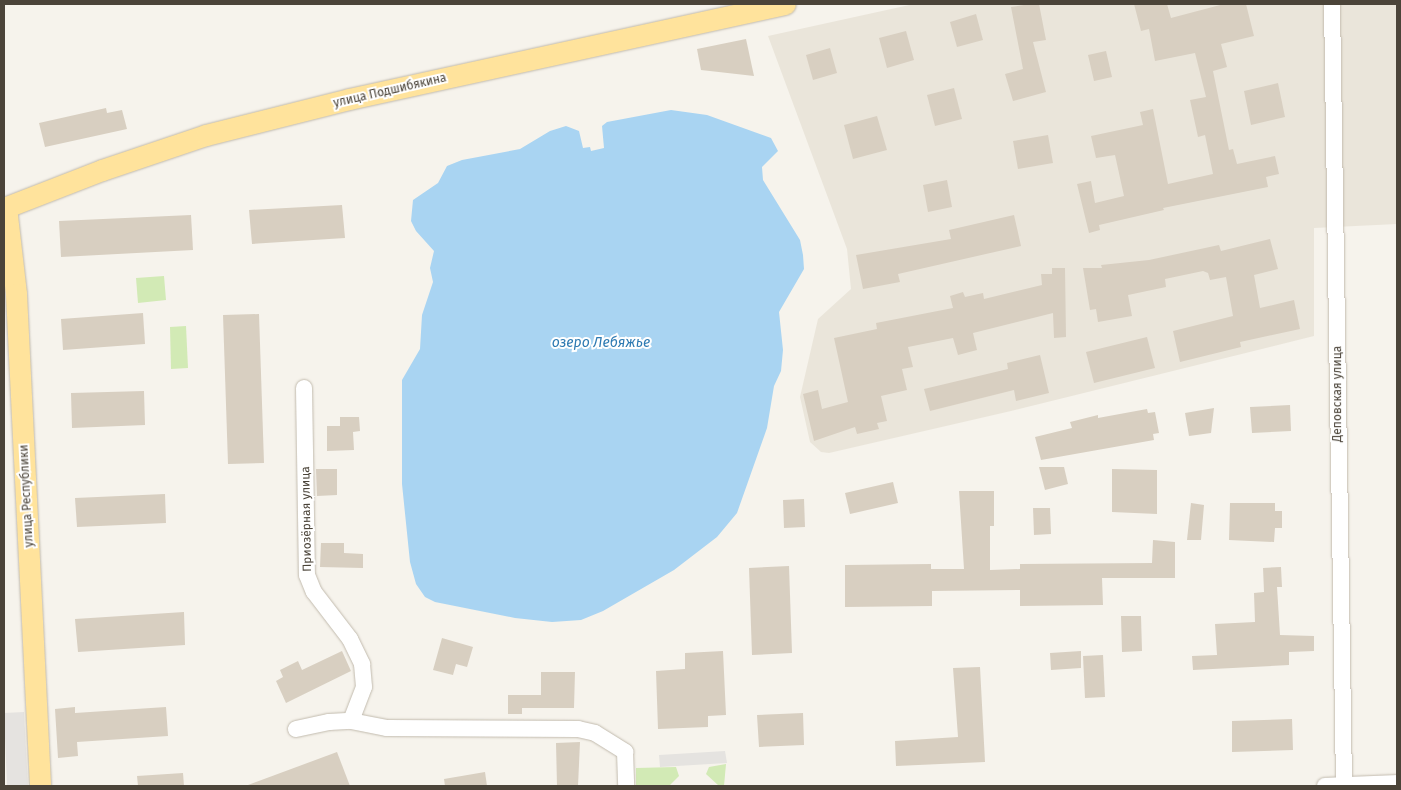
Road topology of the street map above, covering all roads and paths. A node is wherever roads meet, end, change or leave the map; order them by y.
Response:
1 (785, 4) edge
2 (1332, 4) edge
3 (5, 207) edge
4 (304, 388) dead end
5 (351, 721) junction
6 (296, 729) dead end
7 (1397, 783) edge
8 (1344, 785) edge
9 (40, 786) edge
10 (626, 786) edge
11 (1325, 786) edge

1 - 3 main road, улица Подшибякина
2 - 8 street, Деповская улица
3 - 9 main road, улица Республики
4 - 5 street, Приозёрная улица
5 - 6 street
5 - 10 street
7 - 8 street
8 - 11 street

